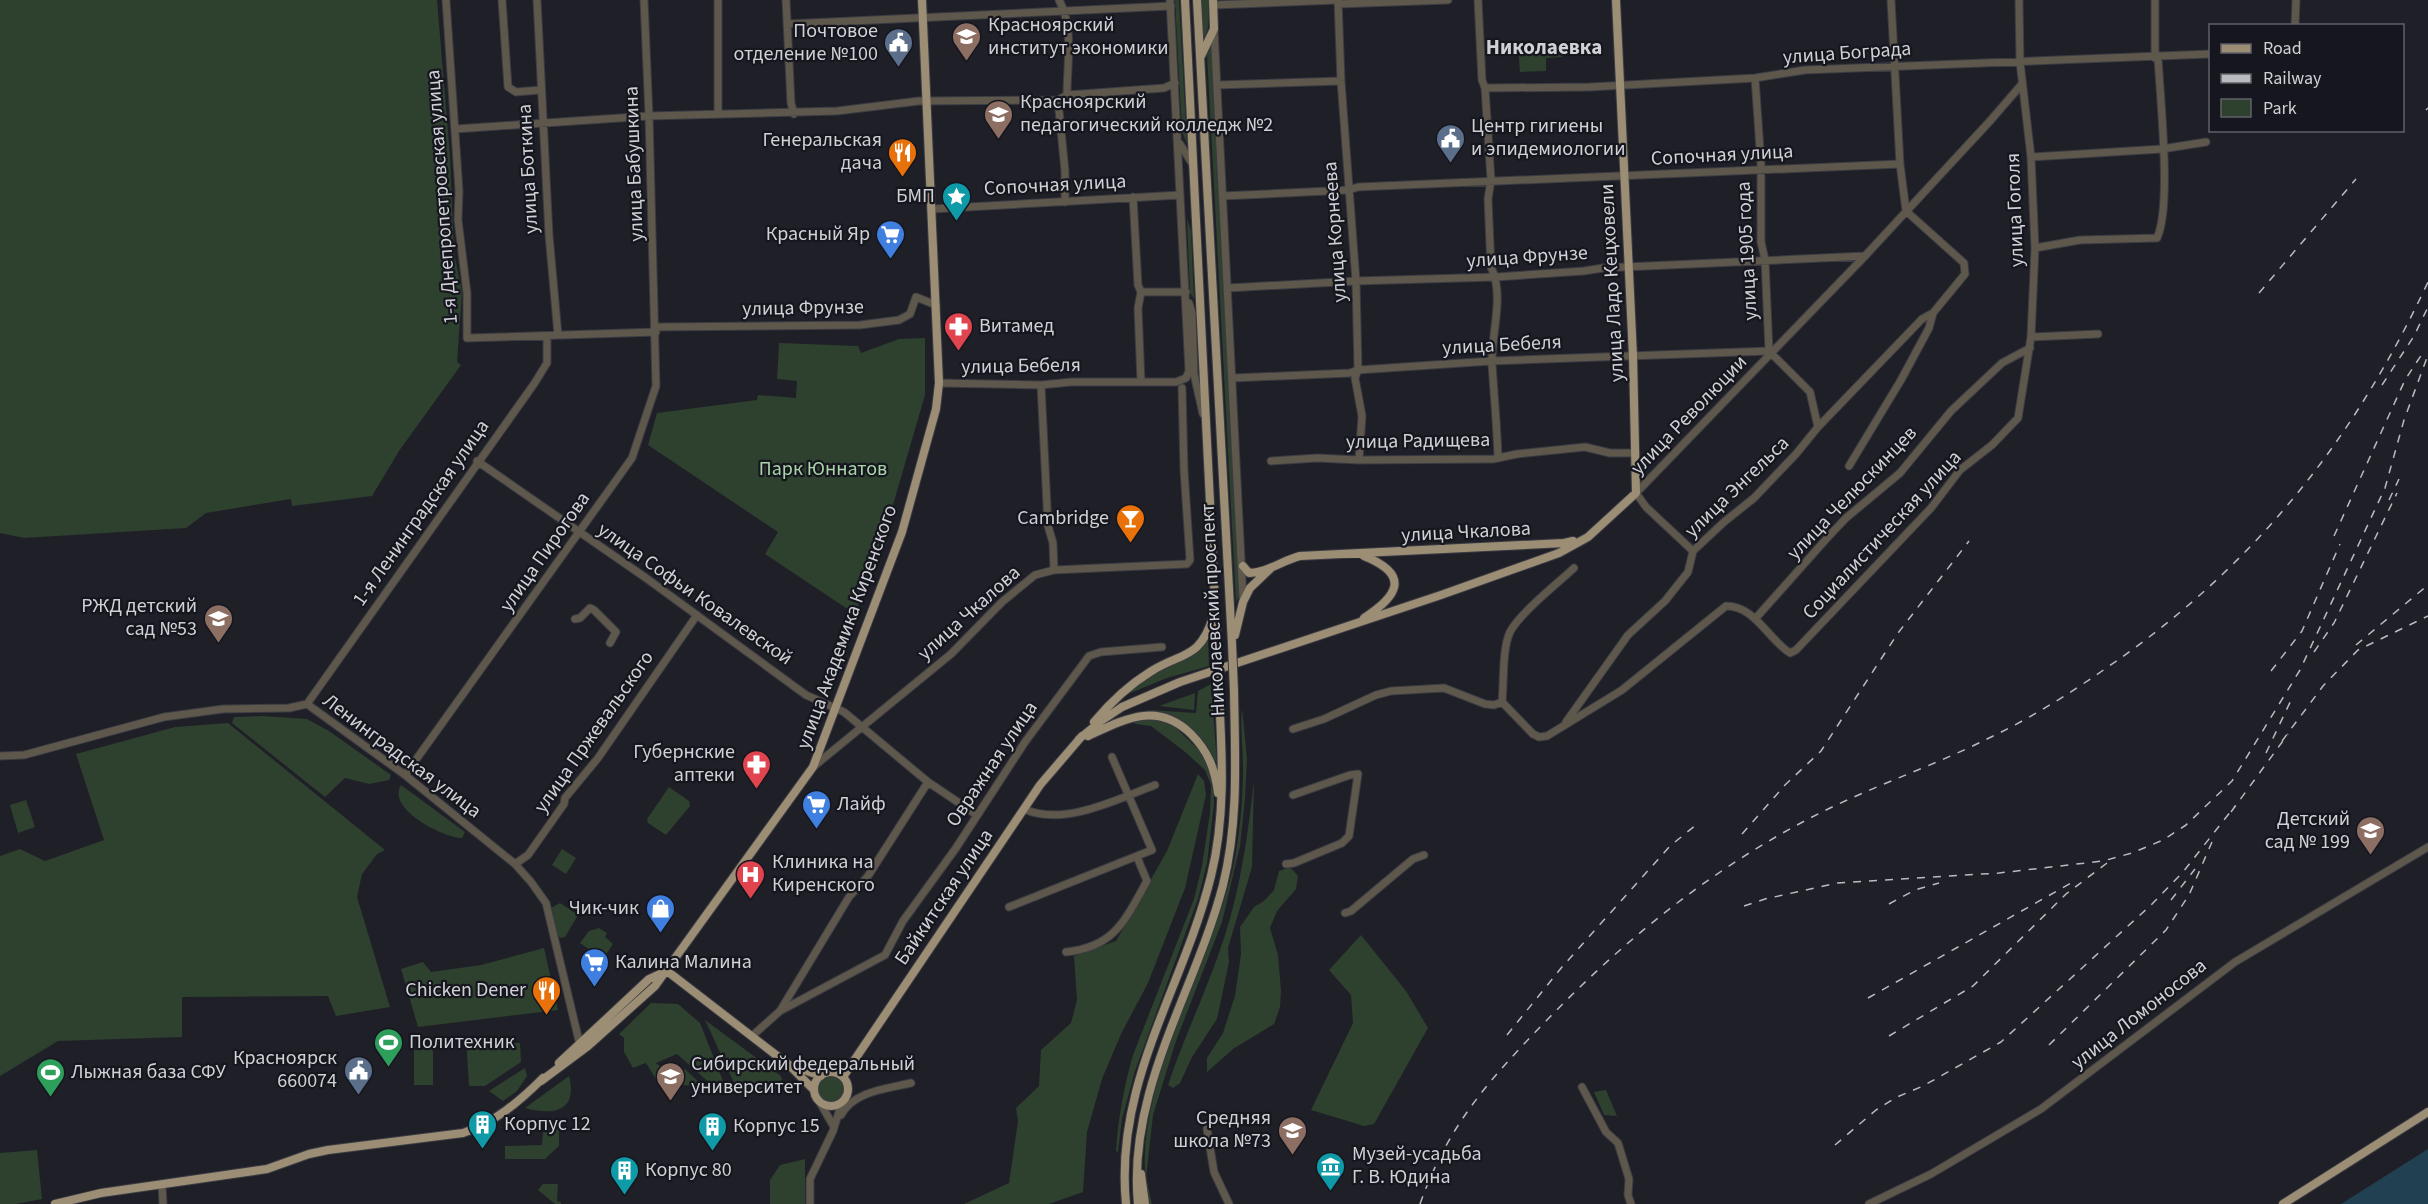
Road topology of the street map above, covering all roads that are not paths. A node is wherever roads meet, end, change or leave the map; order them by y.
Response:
1 (446, 0) edge
2 (502, 0) edge
3 (537, 0) edge
4 (644, 0) edge
5 (718, 0) edge
6 (786, 0) edge
7 (922, 0) edge
8 (1059, 0) edge
9 (1185, 0) edge
10 (1197, 0) edge
11 (1448, 0) edge
12 (1477, 0) edge
13 (1484, 0) edge
14 (1616, 0) edge
15 (1891, 0) edge
16 (2019, 0) edge
17 (2155, 0) edge
18 (2295, 0) edge
19 (1338, 1) edge
20 (1214, 2) edge
21 (1170, 3) edge
22 (1065, 10) junction
23 (923, 17) junction
24 (787, 24) junction
25 (2295, 24) edge
26 (1214, 29) junction
27 (2209, 54) edge
28 (2156, 58) junction
29 (1199, 59) junction
30 (2020, 62) junction
31 (1894, 67) junction
32 (1755, 78) junction
33 (1341, 81) junction
34 (1175, 84) junction
35 (2022, 84) junction
36 (1217, 85) junction
37 (1620, 85) junction
38 (1485, 88) junction
39 (540, 90) junction
40 (1067, 95) junction
41 (1058, 100) junction
42 (927, 101) junction
43 (718, 114) junction
44 (794, 114) junction
45 (649, 116) junction
46 (543, 122) junction
47 (455, 129) junction
48 (1178, 142) junction
49 (2206, 142) dead end
50 (2162, 149) junction
51 (2031, 158) junction
52 (1900, 164) junction
53 (1194, 166) junction
54 (1760, 170) junction
55 (1624, 176) junction
56 (1491, 180) junction
57 (1349, 190) junction
58 (1180, 195) junction
59 (1223, 196) junction
60 (1133, 197) junction
61 (1065, 202) junction
62 (932, 209) junction
63 (1906, 211) junction
64 (2035, 248) junction
65 (1865, 256) junction
66 (1765, 260) junction
67 (1628, 267) junction
68 (1496, 277) junction
69 (1356, 281) junction
70 (1228, 288) junction
71 (1141, 292) junction
72 (1186, 292) junction
73 (936, 305) junction
74 (1933, 313) junction
75 (655, 329) junction
76 (2098, 334) dead end
77 (558, 335) junction
78 (547, 336) junction
79 (2031, 337) junction
80 (2030, 348) junction
81 (1771, 352) junction
82 (1633, 356) junction
83 (1492, 361) junction
84 (1358, 370) junction
85 (1233, 378) junction
86 (1141, 382) junction
87 (939, 383) junction
88 (1041, 385) junction
89 (1182, 388) dead end
90 (2018, 418) joint
91 (1818, 427) junction
92 (1207, 433) junction
93 (1636, 453) junction
94 (1498, 457) junction
95 (1359, 460) junction
96 (477, 461) junction
97 (1270, 461) dead end
98 (1849, 466) dead end
99 (1636, 493) junction
100 (579, 532) junction
101 (1588, 537) junction
102 (1693, 551) junction
103 (1359, 554) junction
104 (1243, 566) junction
105 (1271, 567) junction
106 (1574, 568) dead end
107 (1054, 570) junction
108 (1243, 602) junction
109 (1216, 608) junction
110 (697, 615) junction
111 (575, 619) dead end
112 (1755, 619) junction
113 (1353, 625) junction
114 (610, 643) dead end
115 (1232, 644) junction
116 (1161, 647) dead end
117 (1502, 702) junction
118 (307, 704) junction
119 (836, 708) junction
120 (861, 727) junction
121 (1562, 728) junction
122 (1293, 729) dead end
123 (1079, 740) junction
124 (0, 756) edge
125 (1112, 757) dead end
126 (813, 766) junction
127 (405, 775) junction
128 (928, 782) junction
129 (1155, 785) dead end
130 (1128, 795) junction
131 (1293, 795) dead end
132 (1024, 809) junction
133 (1220, 810) junction
134 (977, 815) junction
135 (2428, 847) edge
136 (1424, 855) dead end
137 (1137, 857) junction
138 (515, 864) junction
139 (1286, 864) dead end
140 (1009, 907) dead end
141 (1345, 913) dead end
142 (1066, 952) dead end
143 (668, 970) junction
144 (780, 1011) junction
145 (752, 1036) junction
146 (579, 1041) junction
147 (789, 1065) junction
148 (820, 1076) junction
149 (843, 1077) junction
150 (540, 1081) junction
151 (911, 1083) dead end
152 (1582, 1087) dead end
153 (814, 1090) junction
154 (819, 1101) junction
155 (842, 1102) junction
156 (2428, 1112) edge
157 (834, 1128) junction
158 (1207, 1130) dead end
159 (1138, 1150) junction
160 (162, 1185) junction
161 (55, 1204) edge
162 (163, 1204) edge
163 (810, 1204) edge
164 (1126, 1204) edge
165 (1137, 1204) edge
166 (1145, 1204) edge
167 (1229, 1204) edge
168 (1631, 1204) edge
169 (1869, 1204) edge
170 (2283, 1204) edge

1 - 47 street, 1-я Днепропетровская улица
2 - 39 street
3 - 39 street, улица Боткина
4 - 45 street, улица Бабушкина
5 - 43 street
6 - 24 street
7 - 23 main road, улица Академика Киренского
8 - 22 street
9 - 53 main road, Николаевский проспект
10 - 29 main road, Николаевский проспект
11 - 19 street
12 - 13 street
12 - 38 street
14 - 37 main road, улица Ладо Кецховели
15 - 31 street
16 - 30 street, улица Гоголя
17 - 28 street
18 - 25 street
19 - 20 street
19 - 33 street, улица Корнеева
20 - 26 main road
21 - 22 street
21 - 34 street
22 - 23 street
22 - 40 street
23 - 24 street
23 - 42 main road, улица Академика Киренского
24 - 44 street
26 - 29 main road
26 - 36 street
27 - 28 street, улица Бограда
28 - 30 street, улица Бограда
28 - 50 street
29 - 115 main road, Николаевский проспект
30 - 31 street, улица Бограда
30 - 35 street, улица Гоголя
31 - 32 street, улица Бограда
31 - 52 street
32 - 37 street, улица Бограда
32 - 54 street, улица 1905 года
33 - 36 street
33 - 57 street, улица Корнеева
34 - 40 street
34 - 48 street
35 - 51 street, улица Гоголя
35 - 63 street, улица Революции
36 - 59 street
37 - 38 street, улица Бограда
37 - 55 main road, улица Ладо Кецховели
38 - 56 street
39 - 46 street, улица Боткина
40 - 41 street
41 - 42 street
41 - 61 street
42 - 44 street
42 - 62 main road, улица Академика Киренского
43 - 44 street
43 - 45 street
45 - 46 street
45 - 75 street, улица Бабушкина
46 - 47 street
46 - 77 street, улица Боткина
47 - 78 street, 1-я Днепропетровская улица
48 - 53 street
48 - 58 street
49 - 50 street
50 - 51 street
50 - 64 street
51 - 64 street, улица Гоголя
52 - 54 street, Сопочная улица
52 - 63 street
53 - 92 main road, Николаевский проспект
54 - 55 street, Сопочная улица
54 - 66 street, улица 1905 года
55 - 56 street, Сопочная улица
55 - 67 main road, улица Ладо Кецховели
56 - 57 street, Сопочная улица
56 - 68 street
57 - 59 street, Сопочная улица
57 - 69 street, улица Корнеева
58 - 60 street, Сопочная улица
58 - 72 street
59 - 70 street
60 - 61 street, Сопочная улица
60 - 71 street
61 - 62 street, Сопочная улица
62 - 73 main road, улица Академика Киренского
63 - 65 street, улица Революции
63 - 74 street, улица Энгельса
64 - 79 street, улица Гоголя
65 - 66 street, улица Фрунзе
65 - 81 street, улица Революции
66 - 67 street, улица Фрунзе
66 - 81 street, улица 1905 года
67 - 68 street, улица Фрунзе
67 - 82 main road, улица Ладо Кецховели
68 - 69 street, улица Фрунзе
68 - 83 street
69 - 70 street, улица Фрунзе
69 - 84 street, улица Корнеева
70 - 85 street
71 - 72 street
71 - 86 street
72 - 86 street, улица Бебеля
72 - 92 street
73 - 75 street, улица Фрунзе
73 - 87 main road, улица Академика Киренского
74 - 91 street, улица Энгельса
74 - 98 street, улица Энгельса
75 - 77 street, улица Фрунзе
75 - 100 street, улица Пирогова
76 - 79 street
77 - 78 street, 1-я Днепропетровская улица
78 - 96 street, 1-я Ленинградская улица
79 - 80 street, улица Гоголя
80 - 90 street, улица Гоголя
80 - 112 street, улица Челюскинцев
81 - 82 street, улица Бебеля
81 - 91 street
81 - 99 street, улица Революции
82 - 83 street, улица Бебеля
82 - 93 main road, улица Ладо Кецховели
83 - 84 street, улица Бебеля
83 - 94 street
84 - 85 street, улица Бебеля
84 - 95 street, улица Корнеева
85 - 104 street
86 - 88 street, улица Бебеля
87 - 88 street, улица Бебеля
87 - 119 main road, улица Академика Киренского
88 - 107 street
89 - 107 street, улица Чкалова
90 - 112 street, Социалистическая улица
91 - 102 street, улица Энгельса
92 - 109 main road, Николаевский проспект
93 - 94 street, улица Радищева
93 - 99 main road, улица Ладо Кецховели
94 - 95 street, улица Радищева
95 - 97 street, улица Радищева
96 - 100 street, улица Софьи Ковалевской
96 - 118 street, 1-я Ленинградская улица
99 - 101 main road, улица Революции
99 - 102 street
100 - 110 street, улица Софьи Ковалевской
100 - 127 street, улица Пирогова
101 - 103 main road, улица Чкалова
101 - 113 main road, улица Революции
102 - 121 street, улица Энгельса
103 - 105 main road, улица Чкалова
103 - 113 main road
104 - 105 main road, улица Чкалова
104 - 108 street
105 - 108 main road
106 - 117 street
107 - 120 street, улица Чкалова
108 - 115 main road
109 - 123 main road
109 - 133 main road, Николаевский проспект, bridge
110 - 119 street, улица Софьи Ковалевской
110 - 138 street, улица Пржевальского
111 - 114 street
112 - 121 street
113 - 123 main road, улица Революции
115 - 159 main road, Николаевский проспект, bridge
116 - 134 street, Овражная улица
117 - 121 street
117 - 122 street
118 - 124 street, Ленинградская улица
118 - 127 street, Ленинградская улица
119 - 120 street
119 - 126 main road, улица Академика Киренского
120 - 126 street, улица Чкалова
120 - 128 street
123 - 132 main road, Байкитская улица
123 - 133 main road
125 - 130 street
126 - 143 main road, улица Академика Киренского
127 - 138 street, Ленинградская улица
128 - 134 street
128 - 144 street
129 - 130 street
130 - 132 street
130 - 137 street
131 - 139 street
132 - 149 main road, Байкитская улица
133 - 164 main road, Николаевский проспект
134 - 144 street, Овражная улица
135 - 169 street, улица Ломоносова
136 - 141 street
137 - 140 street
137 - 142 street
138 - 146 street, Ленинградская улица
143 - 145 main road
143 - 146 main road, улица Академика Киренского
143 - 150 main road, улица Академика Киренского
144 - 145 street
145 - 147 main road
146 - 150 main road, улица Академика Киренского
147 - 148 main road
147 - 153 main road
148 - 149 main road
148 - 153 main road
149 - 155 main road
150 - 160 main road, улица Академика Киренского
151 - 157 street
152 - 168 street
153 - 154 main road
154 - 155 main road
154 - 157 street
155 - 157 street
156 - 170 main road
157 - 163 street
158 - 167 street
159 - 165 main road, Николаевский проспект
159 - 166 main road
160 - 161 main road, улица Академика Киренского
160 - 162 street

